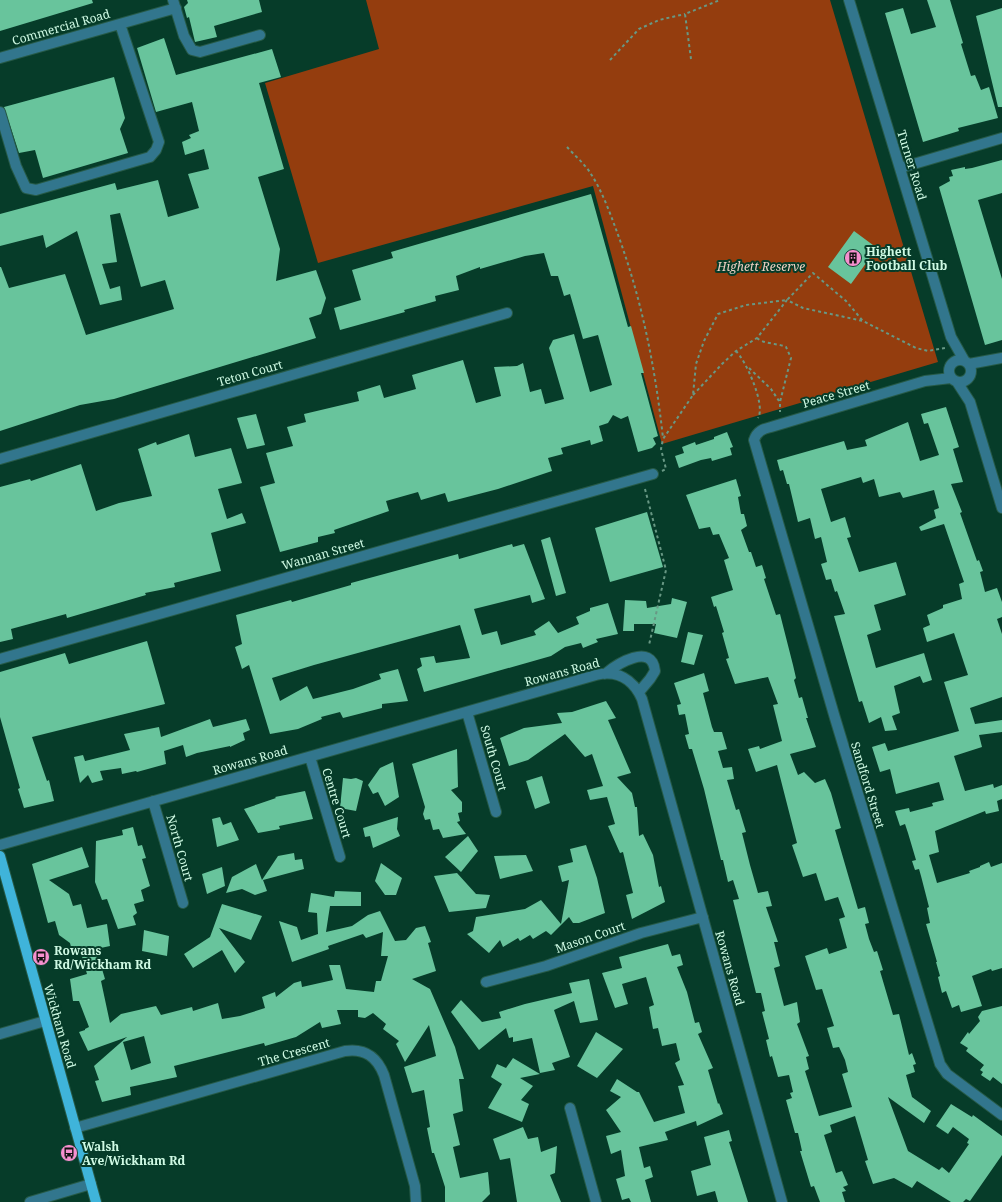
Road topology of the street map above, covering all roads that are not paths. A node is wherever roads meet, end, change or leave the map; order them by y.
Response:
1 (849, 0) edge
2 (174, 4) edge
3 (120, 24) junction
4 (260, 35) dead end
5 (0, 58) edge
6 (0, 112) edge
7 (1002, 138) edge
8 (900, 168) junction
9 (507, 313) dead end
10 (951, 342) junction
11 (998, 359) edge
12 (950, 365) junction
13 (968, 369) junction
14 (954, 380) junction
15 (925, 381) junction
16 (970, 402) junction
17 (756, 434) joint
18 (0, 459) edge
19 (654, 474) road end
20 (1002, 508) edge
21 (0, 659) edge
22 (605, 674) junction
23 (639, 692) junction
24 (467, 712) junction
25 (310, 757) junction
26 (153, 801) junction
27 (496, 812) dead end
28 (0, 845) edge
29 (0, 856) edge
30 (340, 857) dead end
31 (183, 902) dead end
32 (703, 917) junction
33 (486, 982) dead end
34 (45, 1021) junction
35 (0, 1034) edge
36 (570, 1108) dead end
37 (1002, 1115) edge
38 (76, 1128) junction
39 (91, 1184) junction
40 (30, 1202) edge
41 (96, 1202) edge
42 (416, 1202) edge
43 (596, 1202) edge
44 (782, 1202) edge

1 - 8 street, Turner Road
2 - 3 street, Commercial Road
2 - 4 street
3 - 5 street, Commercial Road
3 - 6 street
7 - 8 street
8 - 10 street, Turner Road
9 - 18 street, Teton Court
10 - 12 street, Turner Road
10 - 13 street, Turner Road
11 - 13 street
12 - 13 street, Peace Street
12 - 14 street, Turner Road
12 - 15 street, Peace Street
13 - 14 street, Peace Street
13 - 16 street, Turner Road
14 - 15 street, Peace Street
14 - 16 street, Turner Road
15 - 17 street, Peace Street
16 - 20 street, Turner Road
17 - 37 street, Sandford Street
19 - 21 street, Wannan Street
22 - 23 street, Rowans Road
22 - 23 street
22 - 24 street, Rowans Road
23 - 32 street, Rowans Road
24 - 25 street, Rowans Road
24 - 27 street, South Court
25 - 26 street, Rowans Road
25 - 30 street, Centre Court
26 - 28 street, Rowans Road
26 - 31 street, North Court
29 - 34 main road, Wickham Road
32 - 33 street, Mason Court
32 - 44 street, Rowans Road
34 - 35 street
34 - 38 main road, Wickham Road
36 - 43 street
38 - 39 main road, Wickham Road
38 - 42 street, The Crescent
39 - 40 street
39 - 41 main road, Wickham Road

